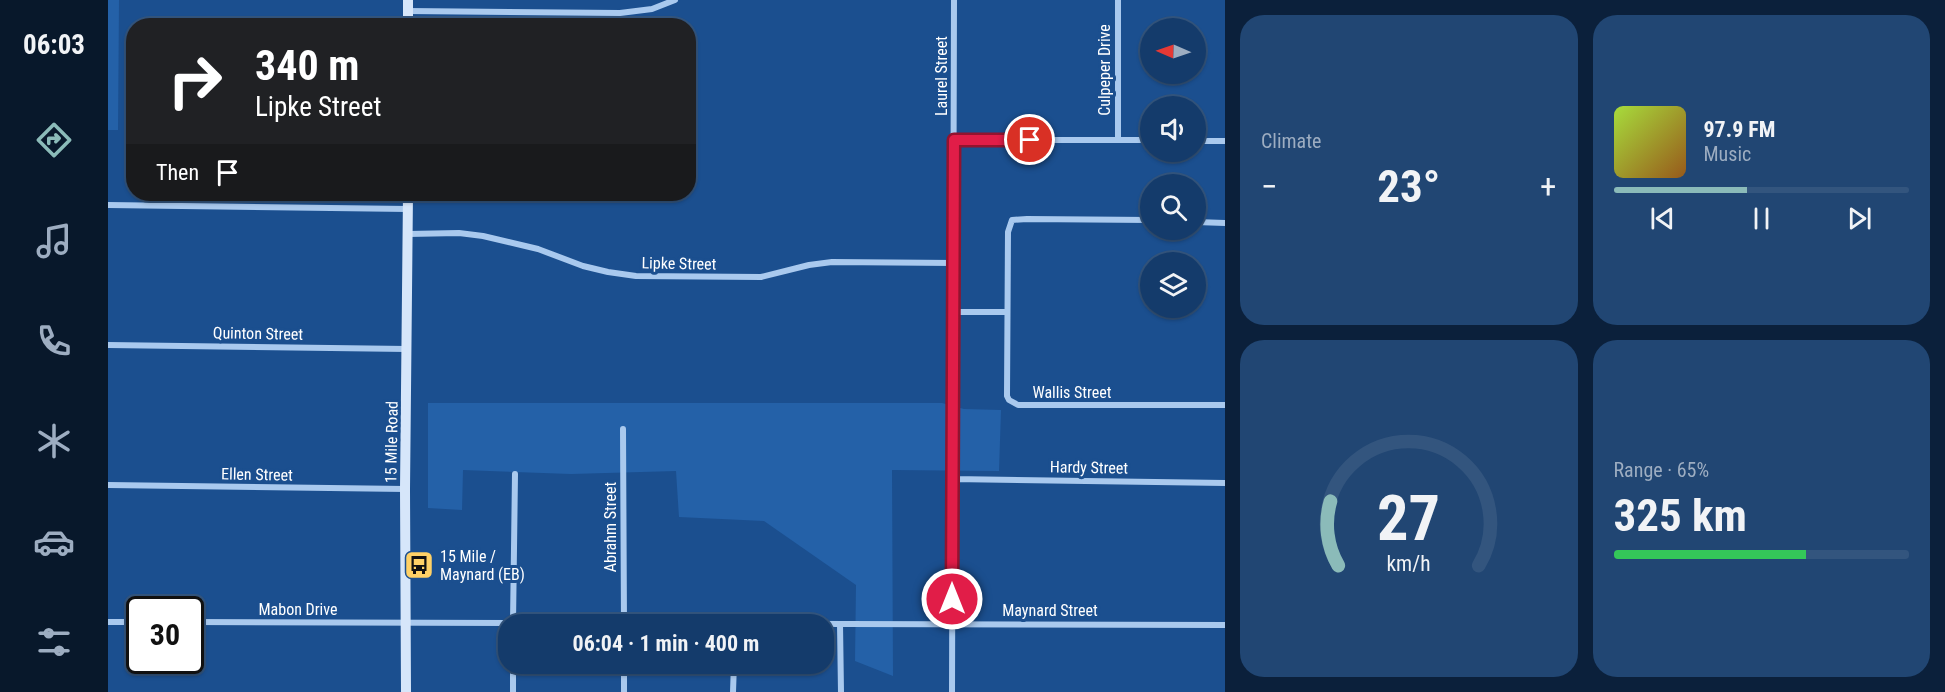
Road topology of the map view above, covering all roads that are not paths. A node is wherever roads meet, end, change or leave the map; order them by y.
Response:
1 (675, 0) edge
2 (954, 0) edge
3 (1118, 0) edge
4 (408, 5) edge
5 (954, 140) junction
6 (1118, 140) junction
7 (1140, 140) edge
8 (1206, 141) edge
9 (1225, 141) edge
10 (408, 201) edge
11 (108, 205) edge
12 (408, 209) junction
13 (1140, 220) edge
14 (1206, 222) edge
15 (1225, 223) edge
16 (408, 234) junction
17 (954, 263) junction
18 (953, 312) junction
19 (1006, 312) junction
20 (108, 345) edge
21 (408, 349) junction
22 (1225, 405) edge
23 (623, 429) dead end
24 (515, 474) dead end
25 (953, 479) junction
26 (1225, 483) edge
27 (108, 485) edge
28 (405, 489) junction
29 (513, 614) edge
30 (624, 614) edge
31 (108, 622) edge
32 (126, 622) edge
33 (204, 622) edge
34 (406, 622) junction
35 (498, 623) edge
36 (952, 623) junction
37 (834, 624) edge
38 (840, 624) junction
39 (1225, 625) edge
40 (513, 674) edge
41 (624, 674) edge
42 (734, 674) edge
43 (406, 692) edge
44 (513, 692) edge
45 (624, 692) edge
46 (733, 692) edge
47 (840, 692) edge
48 (952, 692) edge

1 - 4 street
2 - 5 street, Laurel Street
3 - 6 street, Culpeper Drive
5 - 6 street
5 - 17 street, Laurel Street
6 - 7 street
8 - 9 street
10 - 12 main road, 15 Mile Road
11 - 12 street
12 - 16 main road, 15 Mile Road
13 - 19 street, Wallis Street
14 - 15 street
16 - 17 street, Lipke Street
16 - 21 main road, 15 Mile Road
17 - 18 street, Laurel Street
18 - 19 street
18 - 25 street, Laurel Street
19 - 22 street, Wallis Street
20 - 21 street, Quinton Street
21 - 28 main road, 15 Mile Road
23 - 30 street, Abrahm Street
24 - 29 street
25 - 26 street, Hardy Street
25 - 36 street, Laurel Street
27 - 28 street, Ellen Street
28 - 34 main road, 15 Mile Road
31 - 32 street
33 - 34 street, Mabon Drive
34 - 35 street, Maynard Street
34 - 43 main road, 15 Mile Road
36 - 38 street, Maynard Street
36 - 39 street, Maynard Street
36 - 48 street, Laurel Street
37 - 38 street, Maynard Street
38 - 47 street
40 - 44 street
41 - 45 street
42 - 46 street

